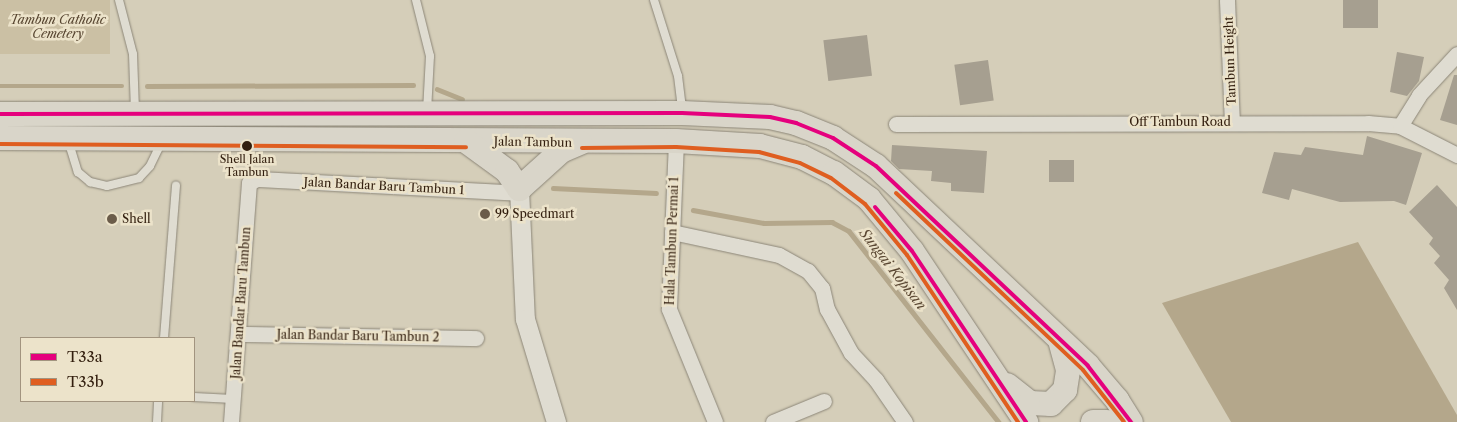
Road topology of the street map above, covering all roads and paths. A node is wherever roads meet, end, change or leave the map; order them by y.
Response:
1 (119, 0) edge
2 (416, 0) edge
3 (654, 0) edge
4 (1227, 0) edge
5 (1457, 54) edge
6 (682, 113) junction
7 (0, 114) edge
8 (135, 115) junction
9 (426, 115) junction
10 (1232, 122) junction
11 (896, 124) dead end
12 (1400, 126) junction
13 (0, 138) edge
14 (68, 138) junction
15 (163, 139) junction
16 (466, 141) junction
17 (676, 141) junction
18 (582, 142) junction
19 (1457, 155) edge
20 (249, 183) joint
21 (176, 185) dead end
22 (520, 191) junction
23 (672, 232) junction
24 (240, 334) junction
25 (164, 337) edge
26 (476, 338) dead end
27 (1060, 341) junction
28 (993, 374) junction
29 (195, 397) edge
30 (233, 399) junction
31 (824, 401) dead end
32 (158, 402) edge
33 (157, 422) edge
34 (232, 422) edge
35 (556, 422) edge
36 (715, 422) edge
37 (773, 422) edge
38 (905, 422) edge
39 (1026, 422) edge
40 (1093, 422) edge
41 (1107, 422) edge
42 (1131, 422) edge

1 - 8 lane
2 - 9 lane
3 - 6 lane
4 - 10 street, Tambun Height
5 - 12 street
6 - 9 main road
6 - 27 main road
7 - 8 main road
8 - 9 main road
10 - 11 street, Off Tambun Road
10 - 12 street, Off Tambun Road
12 - 19 street, Off Tambun Road
13 - 14 main road, Jalan Tambun
14 - 15 main road, Jalan Tambun
14 - 15 lane
15 - 16 main road, Jalan Tambun
16 - 18 main road, Jalan Tambun
16 - 22 main road
17 - 18 main road, Jalan Tambun
17 - 23 street, Hala Tambun Permai 1
17 - 28 main road, Jalan Tambun
18 - 22 main road
20 - 22 street, Jalan Bandar Baru Tambun 1
20 - 24 street, Jalan Bandar Baru Tambun
21 - 25 lane
22 - 35 street
23 - 36 street, Hala Tambun Permai 1
23 - 38 street
24 - 26 street, Jalan Bandar Baru Tambun 2
24 - 30 street, Jalan Bandar Baru Tambun
27 - 28 main road
27 - 42 main road
28 - 39 main road, Jalan Tambun
29 - 30 lane
30 - 34 street, Jalan Bandar Baru Tambun
31 - 37 street
32 - 33 lane
40 - 41 main road

